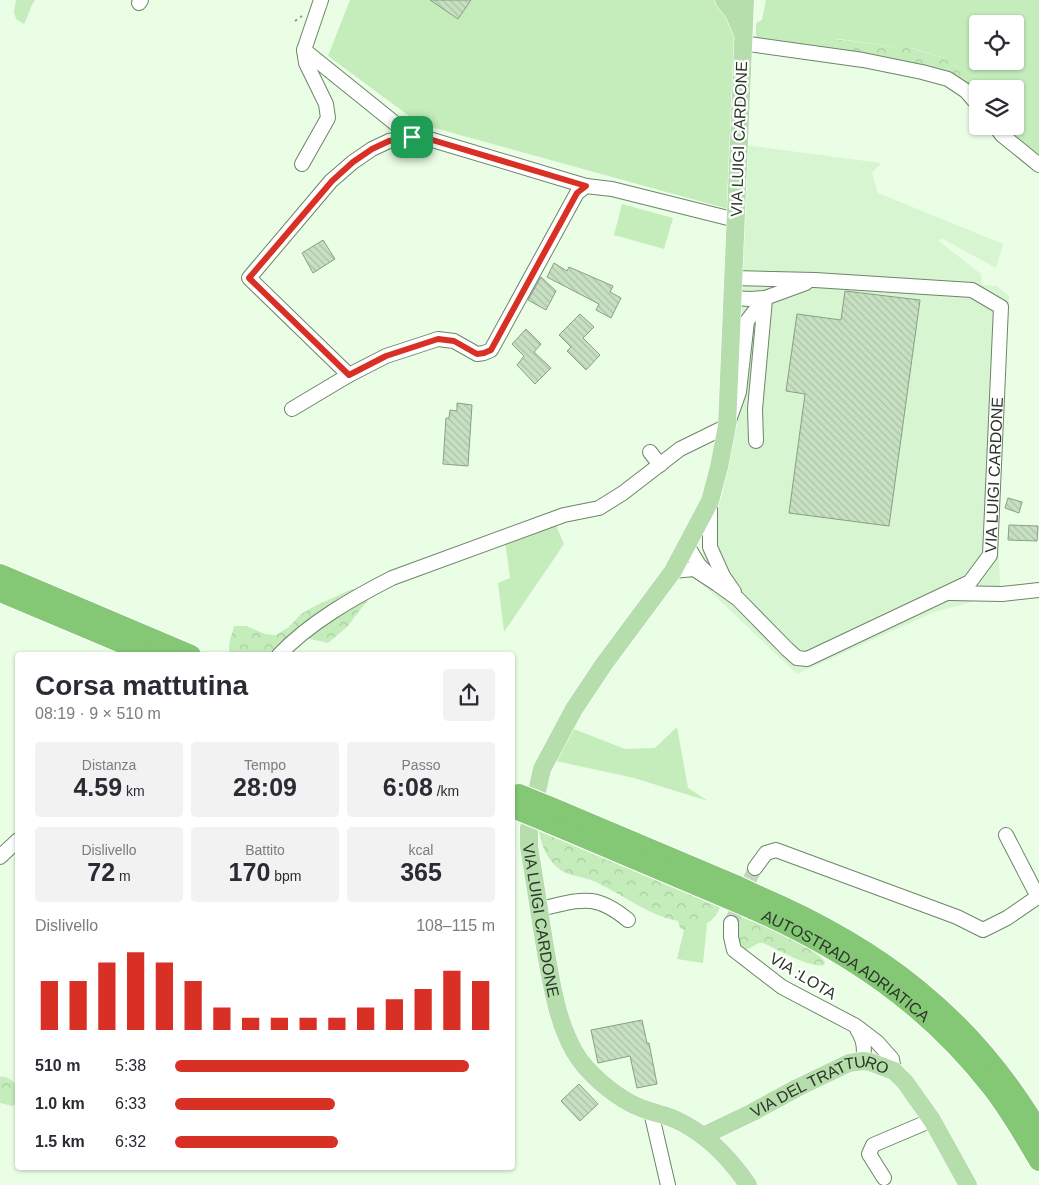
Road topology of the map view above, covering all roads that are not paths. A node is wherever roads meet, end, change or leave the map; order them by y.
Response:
1 (321, 0) edge
2 (724, 0) edge
3 (745, 0) edge
4 (743, 39) junction
5 (304, 50) junction
6 (969, 94) edge
7 (1003, 135) edge
8 (412, 137) junction
9 (302, 164) dead end
10 (1039, 165) edge
11 (586, 186) junction
12 (736, 220) junction
13 (733, 278) junction
14 (815, 280) junction
15 (732, 298) junction
16 (765, 298) junction
17 (349, 375) junction
18 (292, 410) dead end
19 (727, 426) junction
20 (756, 442) dead end
21 (650, 452) dead end
22 (660, 465) junction
23 (710, 501) junction
24 (687, 545) junction
25 (673, 571) junction
26 (0, 574) edge
27 (720, 580) junction
28 (1039, 590) edge
29 (0, 592) edge
30 (947, 593) junction
31 (143, 652) edge
32 (184, 652) edge
33 (282, 652) edge
34 (515, 801) edge
35 (1006, 834) dead end
36 (15, 843) edge
37 (0, 857) edge
38 (755, 868) tunnel mouth
39 (1039, 897) edge
40 (755, 902) junction
41 (539, 909) junction
42 (628, 920) dead end
43 (731, 923) tunnel mouth
44 (856, 1026) junction
45 (863, 1061) junction
46 (894, 1070) junction
47 (651, 1112) junction
48 (932, 1120) junction
49 (1039, 1131) edge
50 (703, 1136) junction
51 (1039, 1161) edge
52 (884, 1178) dead end
53 (668, 1185) edge
54 (748, 1185) edge
55 (968, 1185) edge

1 - 5 street
2 - 4 main road
3 - 4 main road, VIA LUIGI CARDONE
4 - 6 street
4 - 12 main road, VIA LUIGI CARDONE
5 - 8 street
5 - 9 street
7 - 10 street
8 - 11 street
8 - 17 street
11 - 12 street
11 - 17 street
12 - 13 main road, VIA LUIGI CARDONE
13 - 14 street, VIA LUIGI CARDONE
13 - 15 main road, VIA LUIGI CARDONE
14 - 16 street, VIA LUIGI CARDONE
14 - 30 street, VIA LUIGI CARDONE
15 - 16 street, VIA LUIGI CARDONE
15 - 19 main road, VIA LUIGI CARDONE
16 - 19 street, VIA LUIGI CARDONE
16 - 20 street
17 - 18 street
19 - 22 street
19 - 23 main road, VIA LUIGI CARDONE
21 - 22 street
22 - 33 street
23 - 24 main road, VIA LUIGI CARDONE
23 - 27 street, VIA LUIGI CARDONE
24 - 25 main road, VIA LUIGI CARDONE
24 - 27 street, VIA LUIGI CARDONE
25 - 27 street, VIA LUIGI CARDONE
25 - 41 main road, VIA LUIGI CARDONE
26 - 32 highway
27 - 30 street, VIA LUIGI CARDONE
28 - 30 street
29 - 31 highway
34 - 40 highway, AUTOSTRADA ADRIATICA, bridge
35 - 39 street
36 - 37 street
38 - 39 street
40 - 49 highway, AUTOSTRADA ADRIATICA
40 - 51 highway, AUTOSTRADA ADRIATICA
41 - 42 street
41 - 47 main road, VIA LUIGI CARDONE
43 - 44 street, VIA :LOTA
44 - 45 street
44 - 46 street, VIA :LOTA
45 - 46 main road, VIA DEL TRATTURO
45 - 50 main road, VIA DEL TRATTURO
46 - 48 main road, VIA DEL TRATTURO
47 - 50 main road, VIA LUIGI CARDONE
47 - 53 street
48 - 52 street
48 - 55 main road, VIA DEL TRATTURO
50 - 54 main road, VIA LUIGI CARDONE

